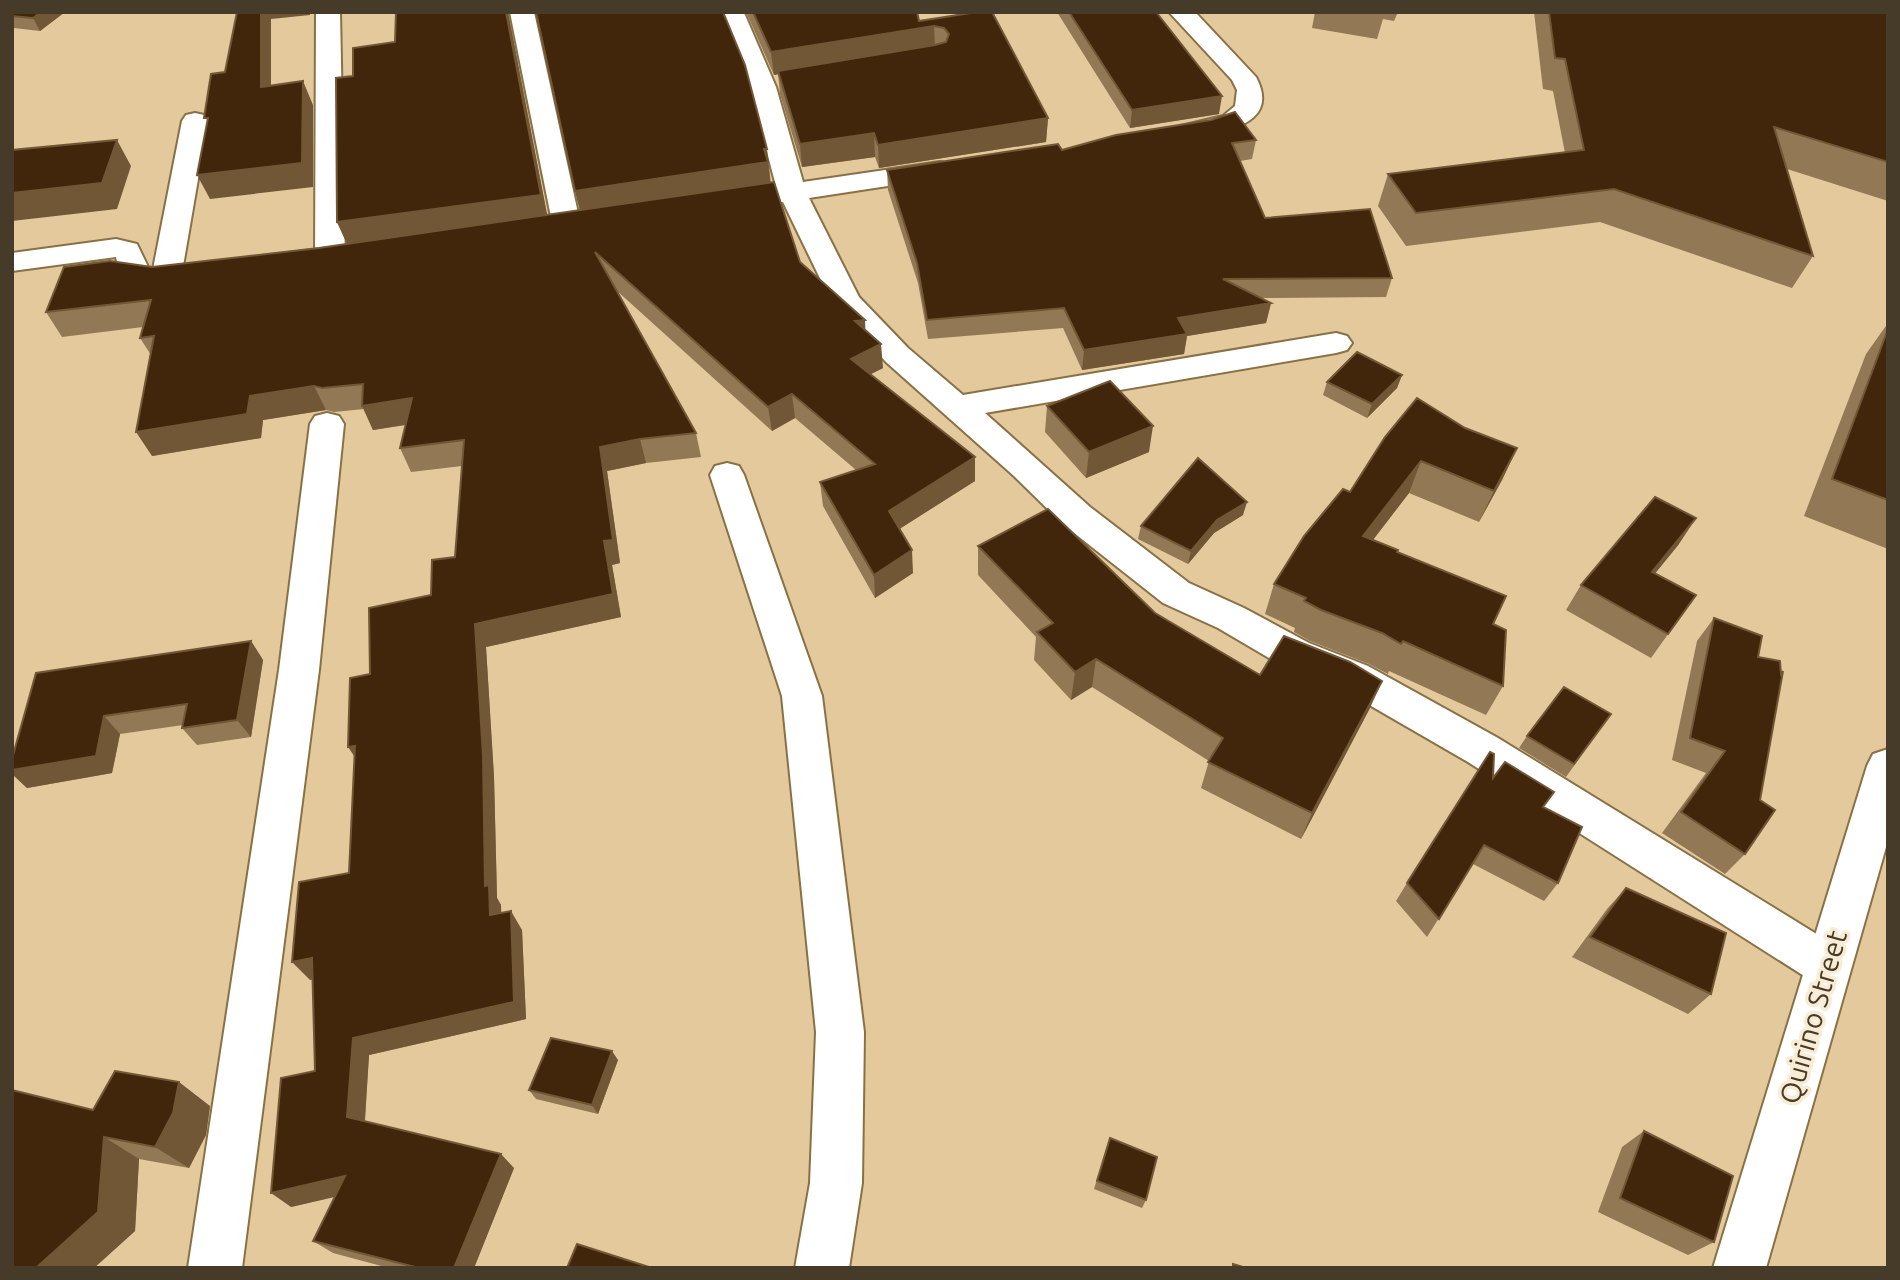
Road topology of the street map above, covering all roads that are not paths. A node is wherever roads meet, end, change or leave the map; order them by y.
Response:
1 (328, 12) edge
2 (522, 12) edge
3 (1181, 12) edge
4 (733, 15) dead end
5 (789, 82) edge
6 (763, 87) junction
7 (195, 121) dead end
8 (1167, 135) edge
9 (966, 166) edge
10 (792, 192) junction
11 (739, 201) edge
12 (566, 227) edge
13 (362, 257) edge
14 (12, 261) edge
15 (207, 275) edge
16 (166, 280) junction
17 (1336, 343) dead end
18 (956, 407) junction
19 (327, 424) dead end
20 (727, 475) dead end
21 (1886, 775) edge
22 (1828, 966) junction
23 (215, 1268) edge
24 (822, 1268) edge
25 (1739, 1268) edge

1 - 13 street
2 - 12 street
3 - 8 street
4 - 6 street
5 - 6 street
6 - 10 street
7 - 16 street
9 - 10 street
10 - 11 street
10 - 18 street
14 - 16 street
15 - 16 street
17 - 18 street
18 - 22 street
19 - 23 street
20 - 24 street
21 - 22 street, Quirino Street
22 - 25 street, Quirino Street

